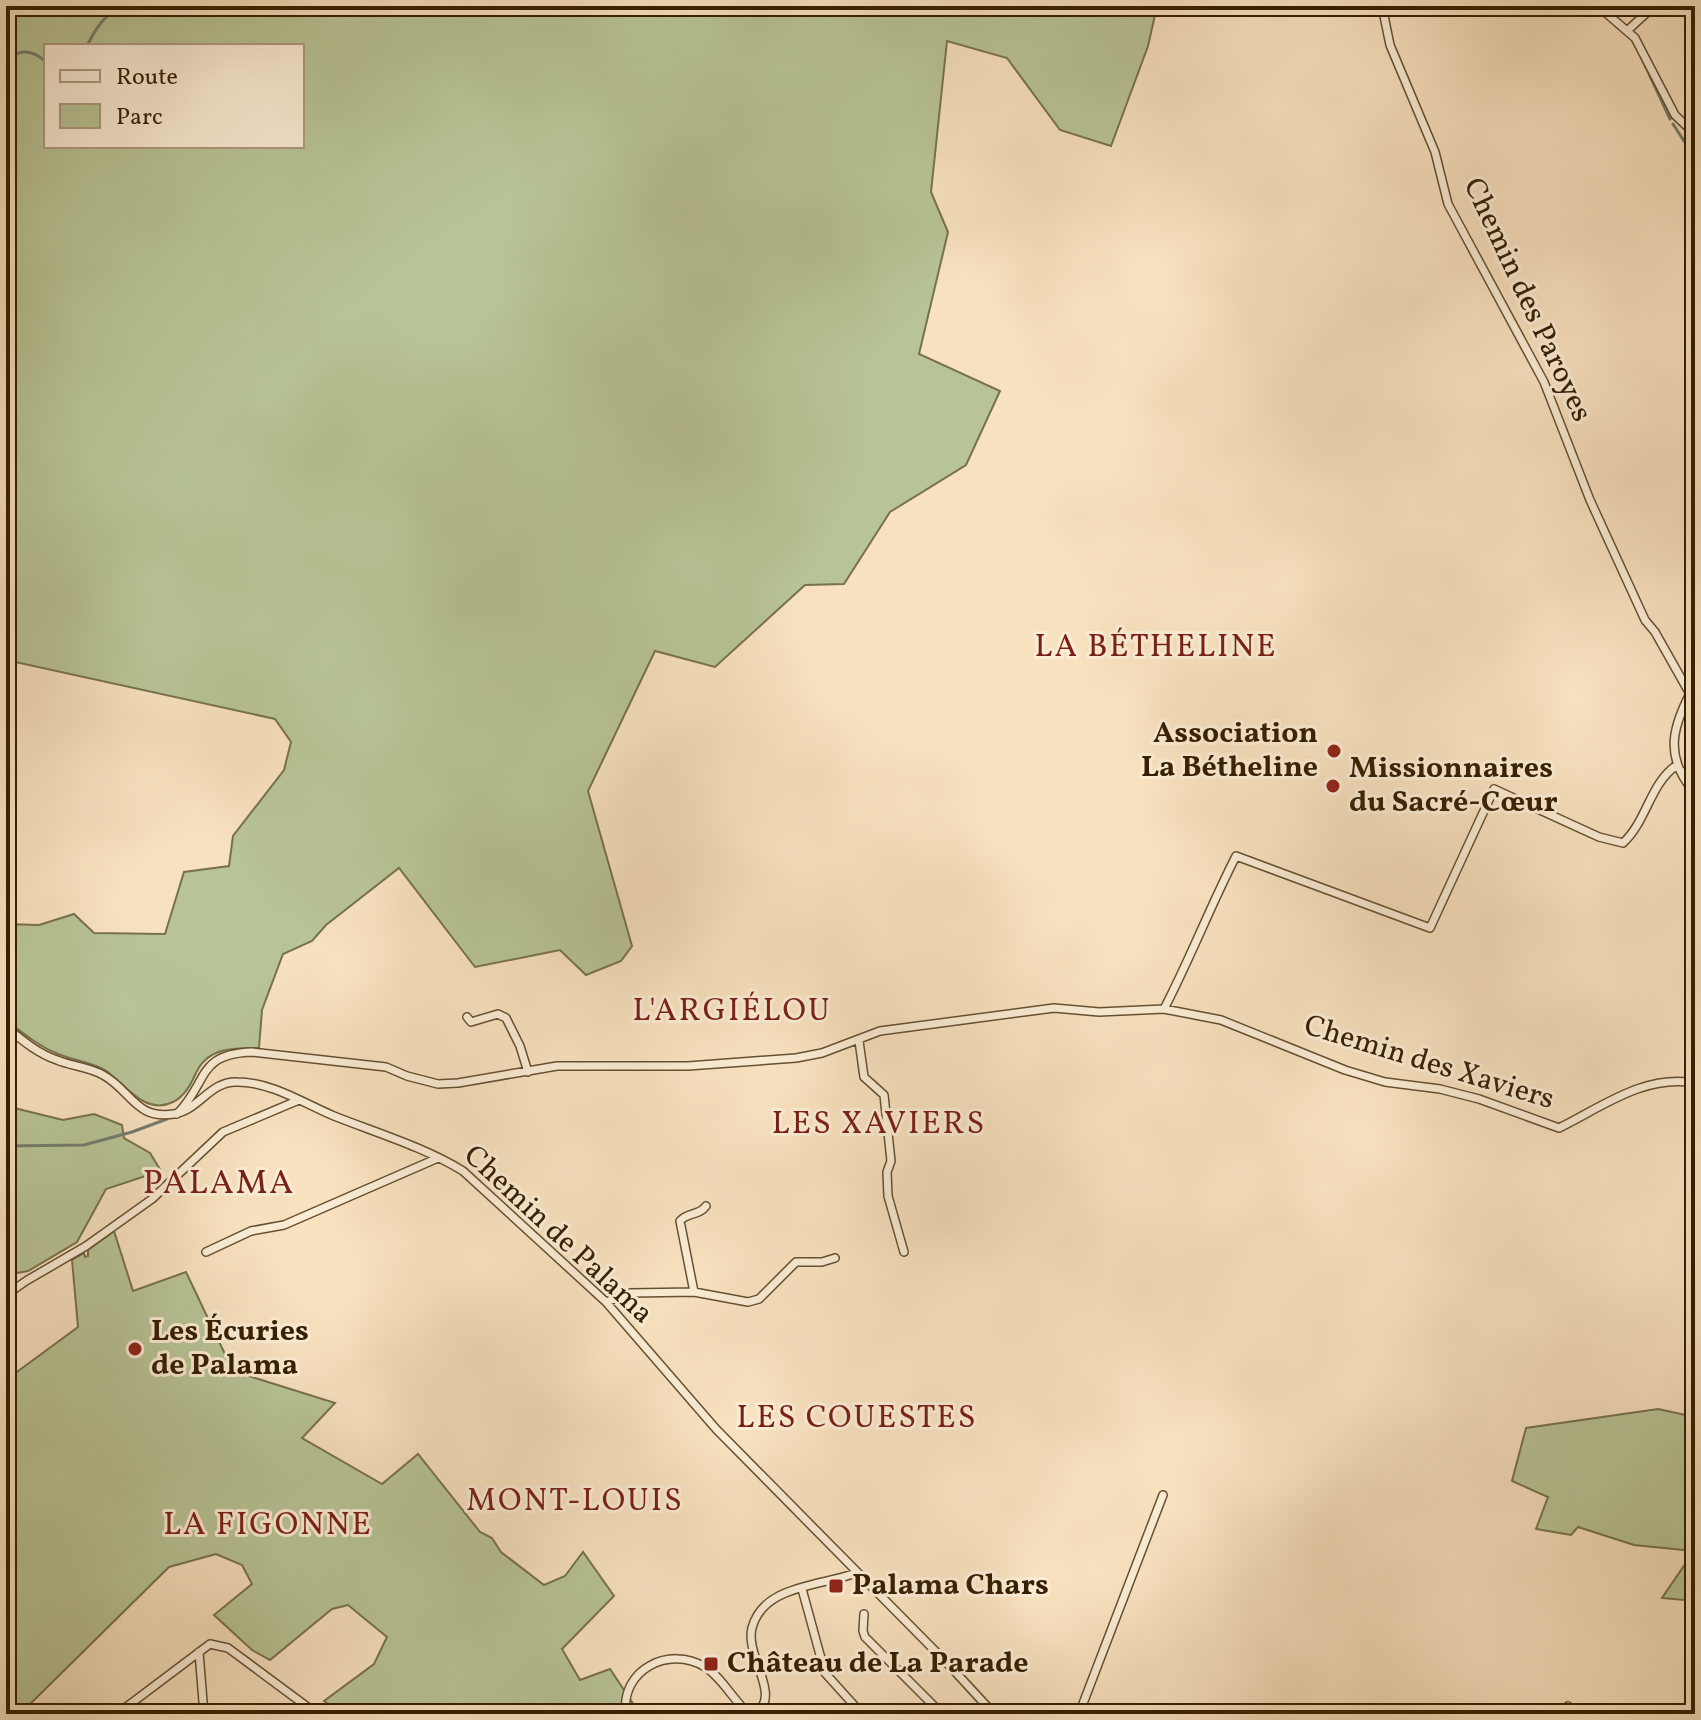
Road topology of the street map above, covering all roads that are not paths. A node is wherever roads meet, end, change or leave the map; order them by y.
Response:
1 (1382, 6) edge
2 (1598, 6) edge
3 (1654, 6) edge
4 (1628, 30) junction
5 (1695, 134) edge
6 (1695, 684) edge
7 (1690, 694) junction
8 (1679, 768) junction
9 (1695, 783) edge
10 (1695, 793) edge
11 (1164, 1009) junction
12 (467, 1017) dead end
13 (6, 1027) edge
14 (859, 1041) junction
15 (528, 1072) junction
16 (1695, 1083) edge
17 (299, 1100) junction
18 (177, 1114) junction
19 (438, 1158) junction
20 (706, 1206) dead end
21 (206, 1252) dead end
22 (904, 1252) dead end
23 (835, 1258) dead end
24 (694, 1292) junction
25 (6, 1295) edge
26 (606, 1302) junction
27 (1163, 1495) dead end
28 (856, 1573) junction
29 (802, 1589) junction
30 (864, 1614) dead end
31 (199, 1652) junction
32 (1568, 1706) dead end
33 (315, 1713) edge
34 (990, 1713) edge
35 (117, 1714) edge
36 (204, 1714) edge
37 (626, 1714) edge
38 (862, 1714) edge
39 (942, 1714) edge
40 (1079, 1714) edge
41 (1573, 1714) edge

1 - 7 street, Chemin des Paroyes
2 - 4 street
3 - 4 street
4 - 5 street
6 - 7 street
7 - 8 street
8 - 9 street
8 - 10 street
8 - 11 street
11 - 14 street, Chemin des Xaviers
11 - 16 street, Chemin des Xaviers
12 - 15 street
13 - 18 street
14 - 15 street, Chemin des Xaviers
14 - 22 street
15 - 18 street, Chemin des Xaviers
17 - 18 street, Chemin de Palama
17 - 19 street, Chemin de Palama
17 - 25 street
19 - 21 street
19 - 26 street, Chemin de Palama
20 - 24 street
23 - 24 street
24 - 26 street
26 - 28 street, Chemin de Palama
27 - 40 street
28 - 29 street
28 - 34 street, Chemin de Palama
29 - 37 street
29 - 38 street
30 - 39 street
31 - 33 street
31 - 35 street
31 - 36 street
32 - 41 street

